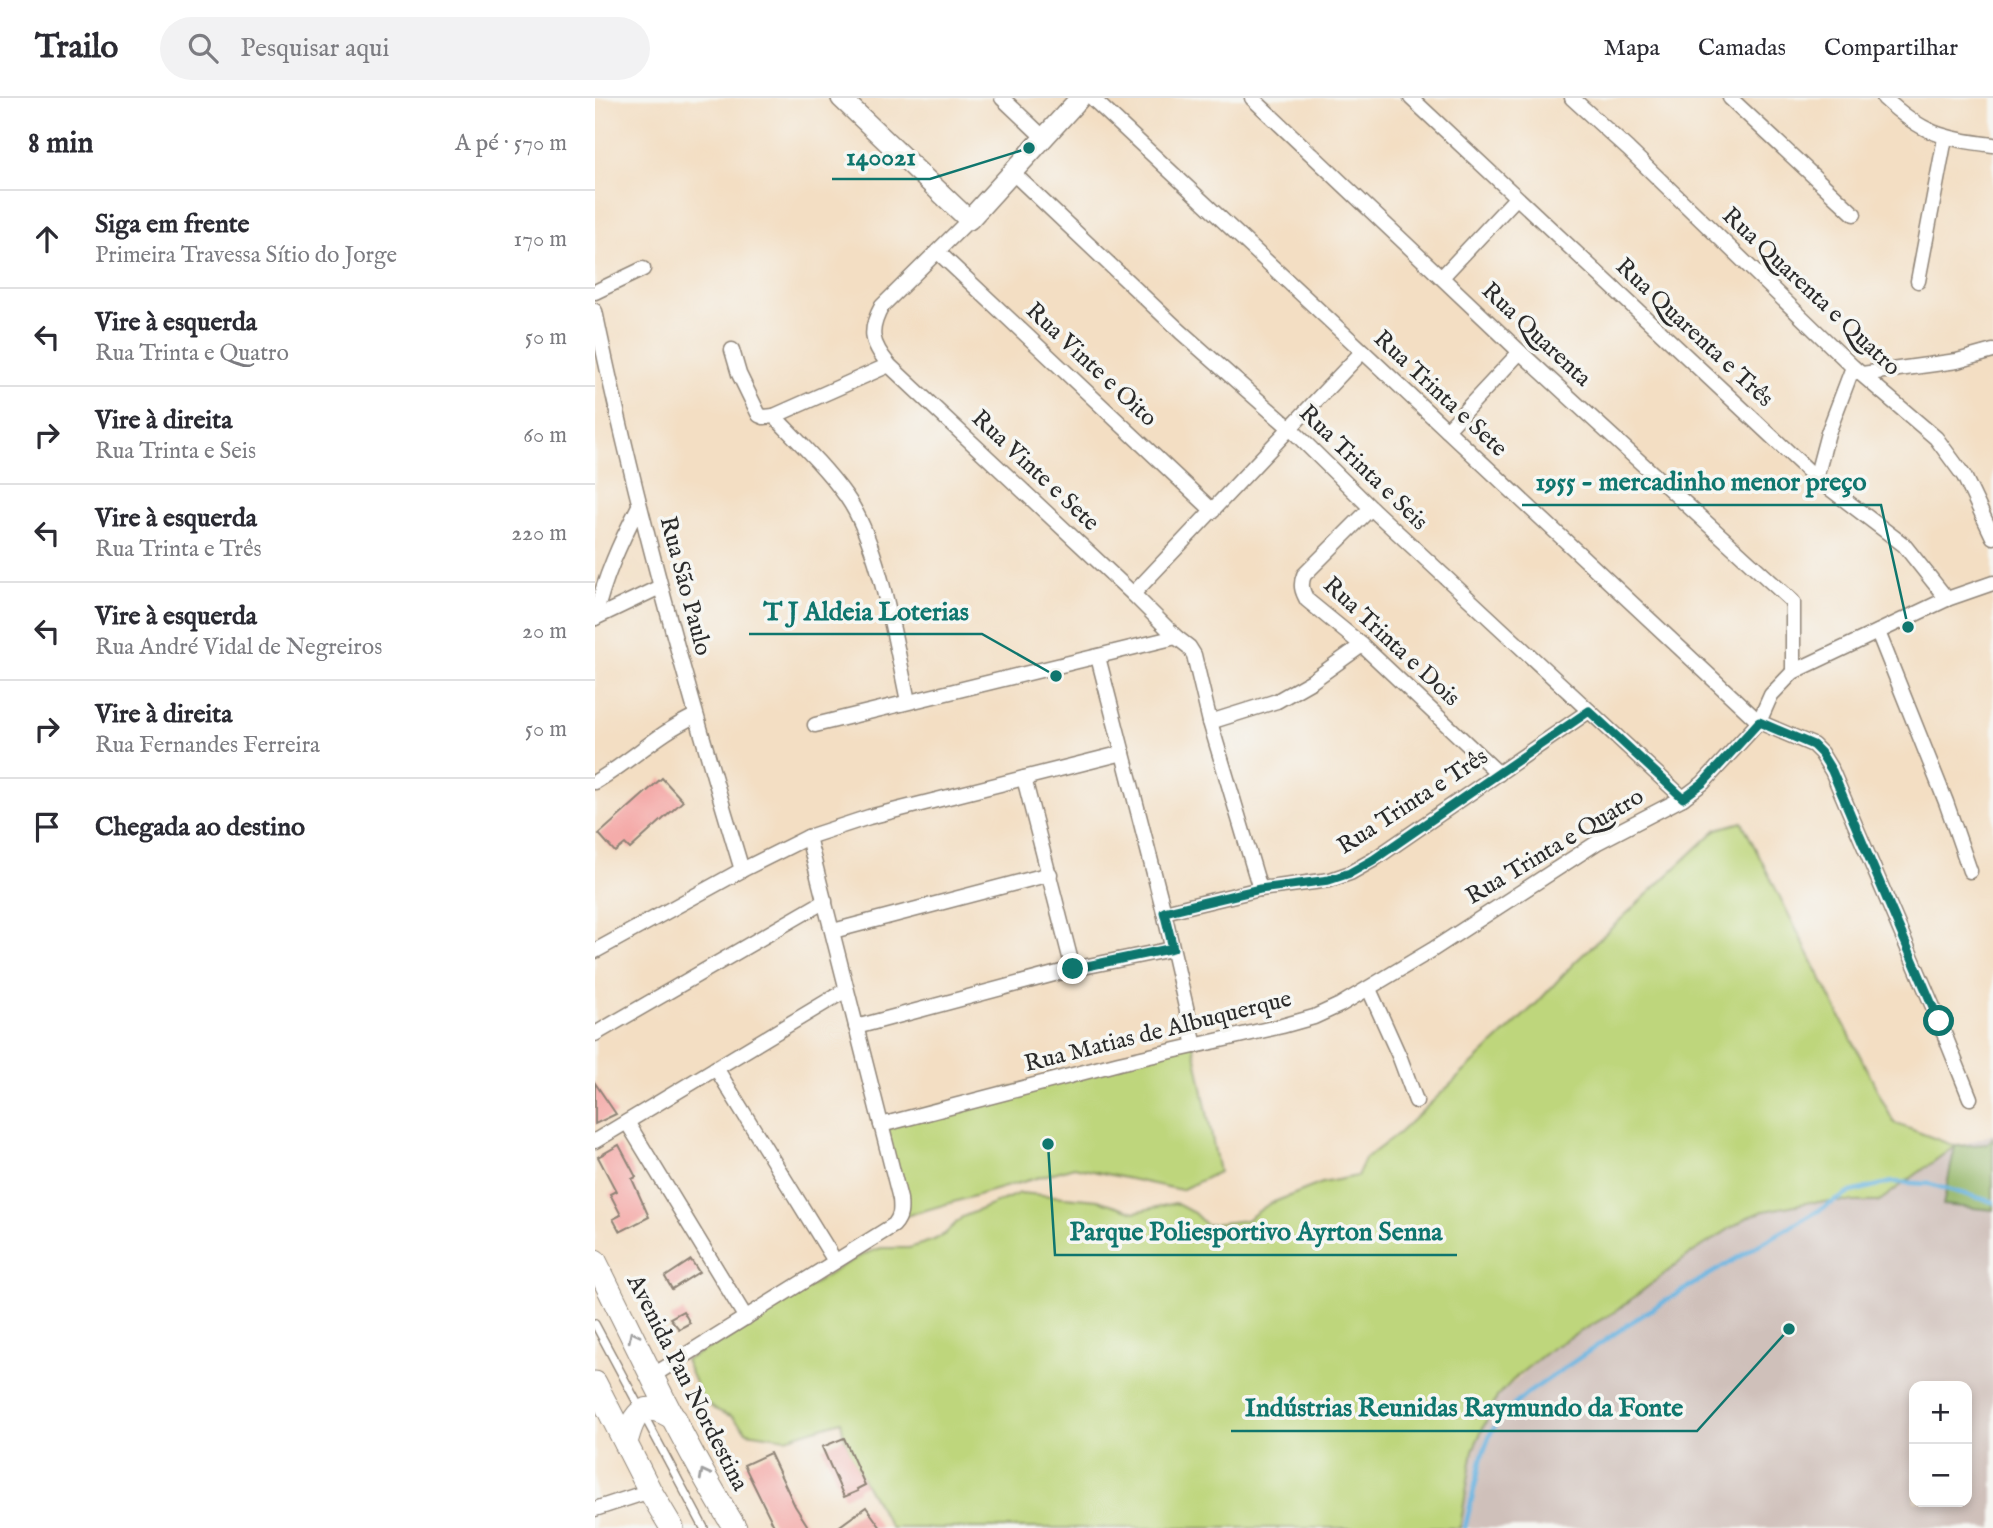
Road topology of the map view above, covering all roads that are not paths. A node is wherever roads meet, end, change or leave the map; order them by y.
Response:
1 (841, 98) edge
2 (1002, 98) edge
3 (1080, 98) edge
4 (1092, 98) edge
5 (1252, 98) edge
6 (1411, 98) edge
7 (1572, 98) edge
8 (1730, 98) edge
9 (1884, 98) edge
10 (1043, 137) junction
11 (1945, 138) junction
12 (1993, 145) edge
13 (1012, 172) junction
14 (1516, 198) junction
15 (1854, 214) dead end
16 (968, 219) junction
17 (938, 252) junction
18 (643, 269) dead end
19 (1442, 277) junction
20 (1917, 281) dead end
21 (595, 292) edge
22 (595, 312) edge
23 (732, 350) dead end
24 (1993, 351) edge
25 (1362, 352) junction
26 (1520, 352) junction
27 (889, 365) junction
28 (1857, 370) junction
29 (774, 416) junction
30 (1291, 429) junction
31 (1447, 430) junction
32 (1816, 478) junction
33 (639, 506) junction
34 (1371, 508) junction
35 (1213, 511) junction
36 (1993, 537) edge
37 (1993, 583) edge
38 (660, 587) junction
39 (1133, 594) junction
40 (1947, 599) junction
41 (595, 618) edge
42 (1878, 632) junction
43 (1176, 637) junction
44 (1362, 645) junction
45 (1098, 657) junction
46 (1793, 671) junction
47 (908, 701) junction
48 (1589, 711) junction
49 (695, 716) junction
50 (1210, 722) junction
51 (1759, 722) junction
52 (815, 726) dead end
53 (1123, 753) junction
54 (1499, 774) junction
55 (1024, 778) junction
56 (595, 782) edge
57 (1683, 798) junction
58 (808, 837) junction
59 (741, 870) junction
60 (1970, 872) dead end
61 (1050, 874) junction
62 (1260, 889) junction
63 (825, 901) junction
64 (1164, 912) junction
65 (833, 931) junction
66 (1173, 948) junction
67 (1432, 950) joint
68 (595, 951) edge
69 (1073, 969) junction
70 (1369, 989) junction
71 (846, 990) junction
72 (856, 1027) junction
73 (595, 1034) edge
74 (1195, 1046) junction
75 (716, 1068) junction
76 (1970, 1098) dead end
77 (1416, 1101) dead end
78 (627, 1122) junction
79 (881, 1125) junction
80 (595, 1140) edge
81 (595, 1261) edge
82 (835, 1261) junction
83 (746, 1318) junction
84 (595, 1324) edge
85 (652, 1376) junction
86 (595, 1383) edge
87 (641, 1412) junction
88 (675, 1419) junction
89 (626, 1443) junction
90 (650, 1491) junction
91 (595, 1508) edge
92 (672, 1528) edge
93 (704, 1528) edge
94 (735, 1528) edge

1 - 16 main road
2 - 10 street
3 - 10 main road
4 - 25 street, Rua Trinta e Sete
5 - 19 street, Rua Quarenta
6 - 14 street, Rua Quarenta e Três
7 - 28 street, Rua Quarenta e Quatro
8 - 15 street
9 - 11 street
10 - 13 main road
11 - 12 street
11 - 20 street
13 - 16 main road
13 - 30 street, Rua Trinta e Seis
14 - 19 street
14 - 32 street, Rua Quarenta e Três
16 - 17 street
17 - 27 street, Rua Vinte e Sete
17 - 35 street, Rua Vinte e Oito
18 - 21 street
19 - 26 street, Rua Quarenta
22 - 33 street, Rua São Paulo
23 - 29 street
24 - 28 street
25 - 30 street
25 - 31 street, Rua Trinta e Sete
26 - 31 street
26 - 46 street, Rua Quarenta
27 - 29 street
27 - 39 street, Rua Vinte e Sete
28 - 32 street
28 - 36 street, Rua Quarenta e Quatro
29 - 47 street
30 - 34 street, Rua Trinta e Seis
30 - 35 street
31 - 51 street, Rua Trinta e Sete
32 - 40 street, Rua Quarenta e Três
33 - 38 street, Rua São Paulo
33 - 41 street
34 - 44 street, Rua Trinta e Dois
34 - 48 street, Rua Trinta e Seis
35 - 39 street
37 - 40 street
38 - 41 street
38 - 49 street, Rua São Paulo
39 - 43 street, Rua Vinte e Sete
40 - 42 street
42 - 46 street
42 - 60 street
43 - 45 street
43 - 50 street, Rua Vinte e Sete
44 - 50 street
44 - 54 street, Rua Trinta e Dois
45 - 47 street
45 - 53 street
46 - 51 street, Rua Trinta e Quatro
47 - 52 street
48 - 54 street, Rua Trinta e Três
48 - 57 street, Rua Trinta e Seis
49 - 56 street
49 - 59 street, Rua São Paulo
50 - 62 street, Rua Vinte e Sete
51 - 57 street, Rua Trinta e Quatro
51 - 76 street
53 - 55 street
53 - 64 street
54 - 62 street, Rua Trinta e Três
55 - 58 street
55 - 61 street
57 - 67 street, Rua Trinta e Quatro
58 - 59 street
58 - 63 street
59 - 68 street
61 - 65 street
61 - 69 street
62 - 64 street, Rua Trinta e Três
63 - 65 street
63 - 73 street
64 - 66 street
65 - 71 street
66 - 69 street
66 - 74 street
67 - 70 street, Rua Matias de Albuquerque
69 - 72 street
70 - 74 street, Rua Matias de Albuquerque
70 - 77 street
71 - 72 street
71 - 75 street
72 - 79 street
74 - 79 street, Rua Matias de Albuquerque
75 - 78 street
75 - 82 street
78 - 80 street
78 - 83 street
79 - 82 street
85 -> 81 highway, Avenida Pan Nordestina
82 - 83 street
83 - 85 street
84 - 87 lane
85 - 88 highway, Avenida Pan Nordestina
86 - 89 highway
87 - 88 highway
87 - 89 highway
87 - 93 lane
94 -> 88 highway, Avenida Pan Nordestina
89 - 90 highway
90 - 91 street
90 - 92 highway

